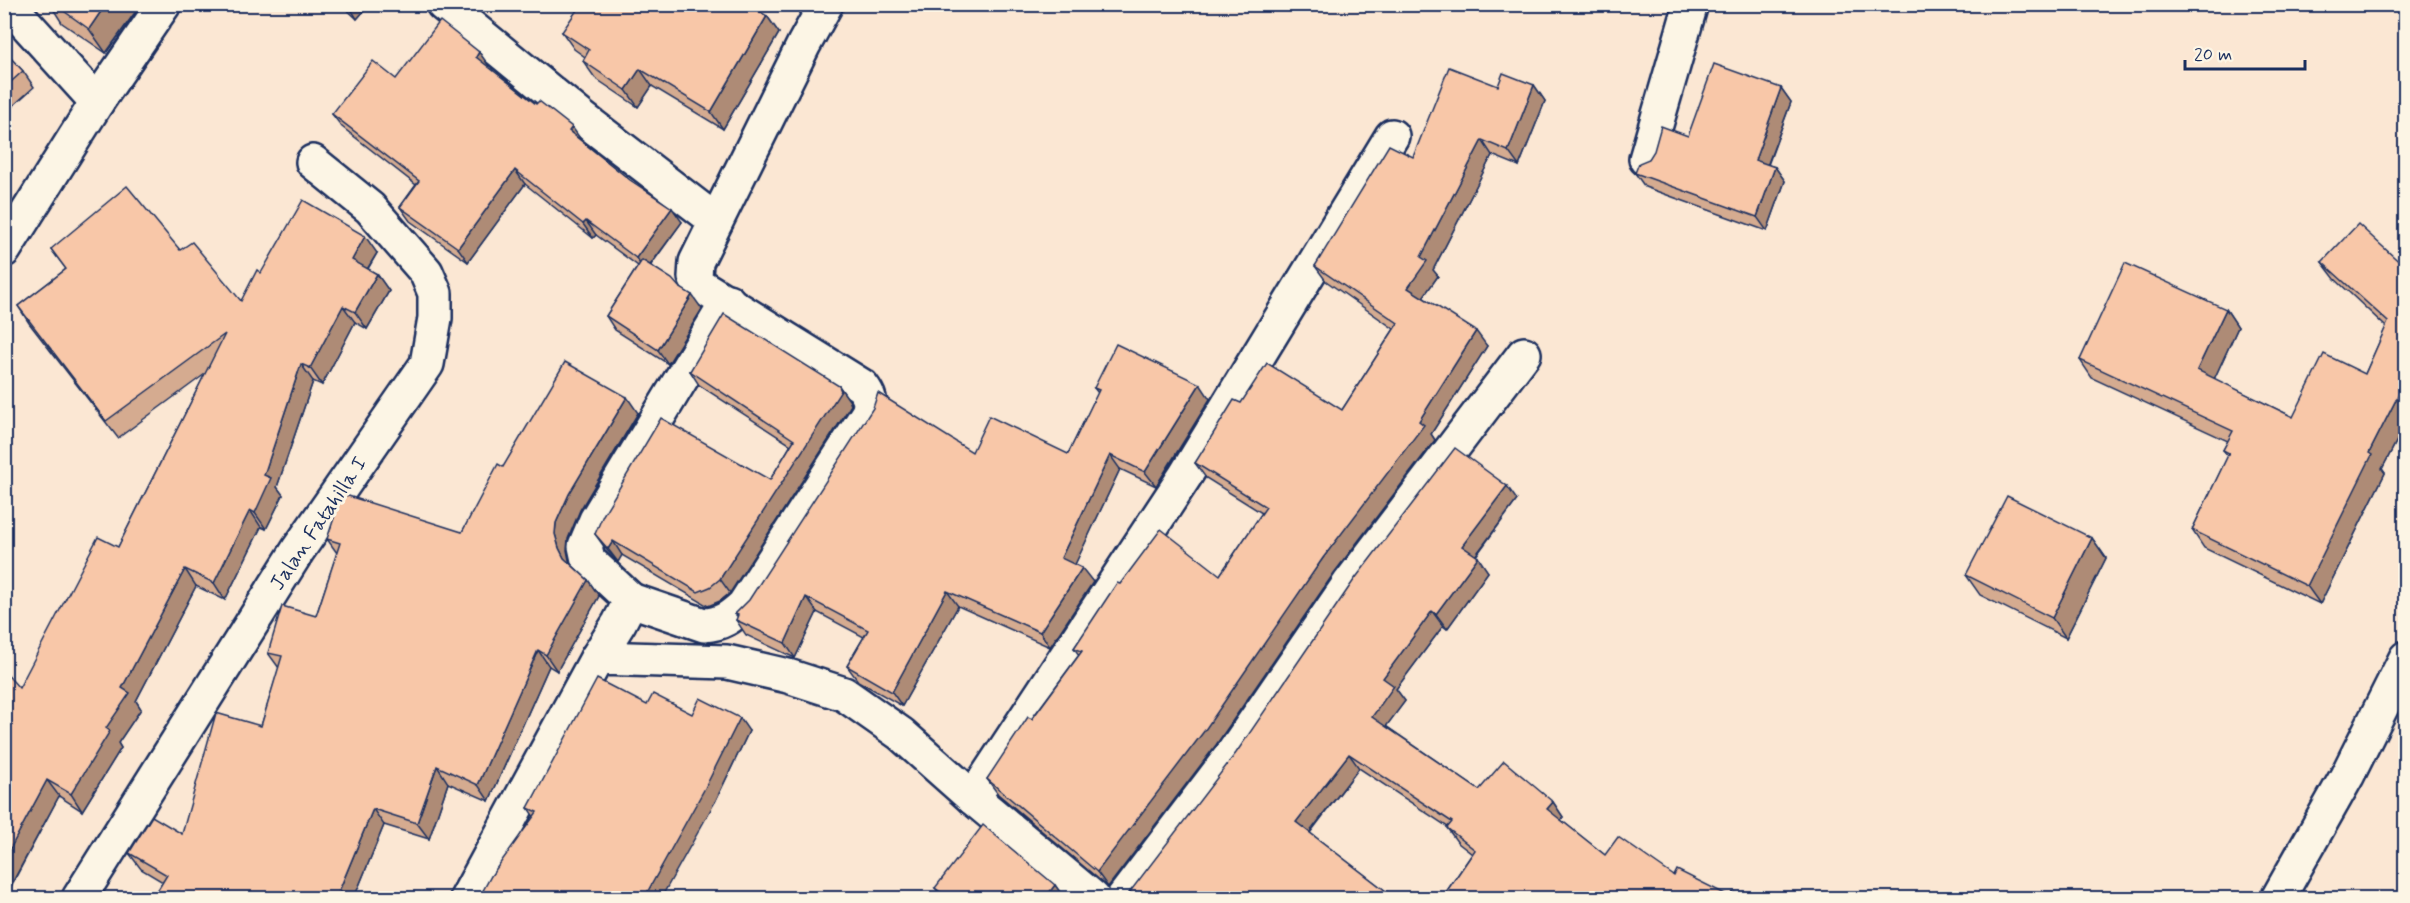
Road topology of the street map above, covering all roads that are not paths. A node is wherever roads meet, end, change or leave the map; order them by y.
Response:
1 (8, 4) edge
2 (164, 4) edge
3 (443, 4) edge
4 (826, 4) edge
5 (1690, 4) edge
6 (97, 102) junction
7 (1392, 136) dead end
8 (1646, 159) edge
9 (313, 162) dead end
10 (716, 221) junction
11 (4, 250) edge
12 (728, 301) junction
13 (1524, 354) dead end
14 (631, 600) junction
15 (597, 658) junction
16 (2406, 658) edge
17 (973, 798) junction
18 (79, 898) edge
19 (467, 898) edge
20 (1093, 898) edge
21 (1123, 898) edge
22 (2278, 898) edge

1 - 6 street
2 - 6 street
3 - 10 street
4 - 10 street
5 - 8 street
6 - 11 street
7 - 17 street
9 - 18 street, Jalan Fatahilla I
10 - 12 street
12 - 14 street
12 - 14 street
13 - 21 street
14 - 15 street
15 - 17 street
15 - 19 street
16 - 22 street
17 - 20 street

